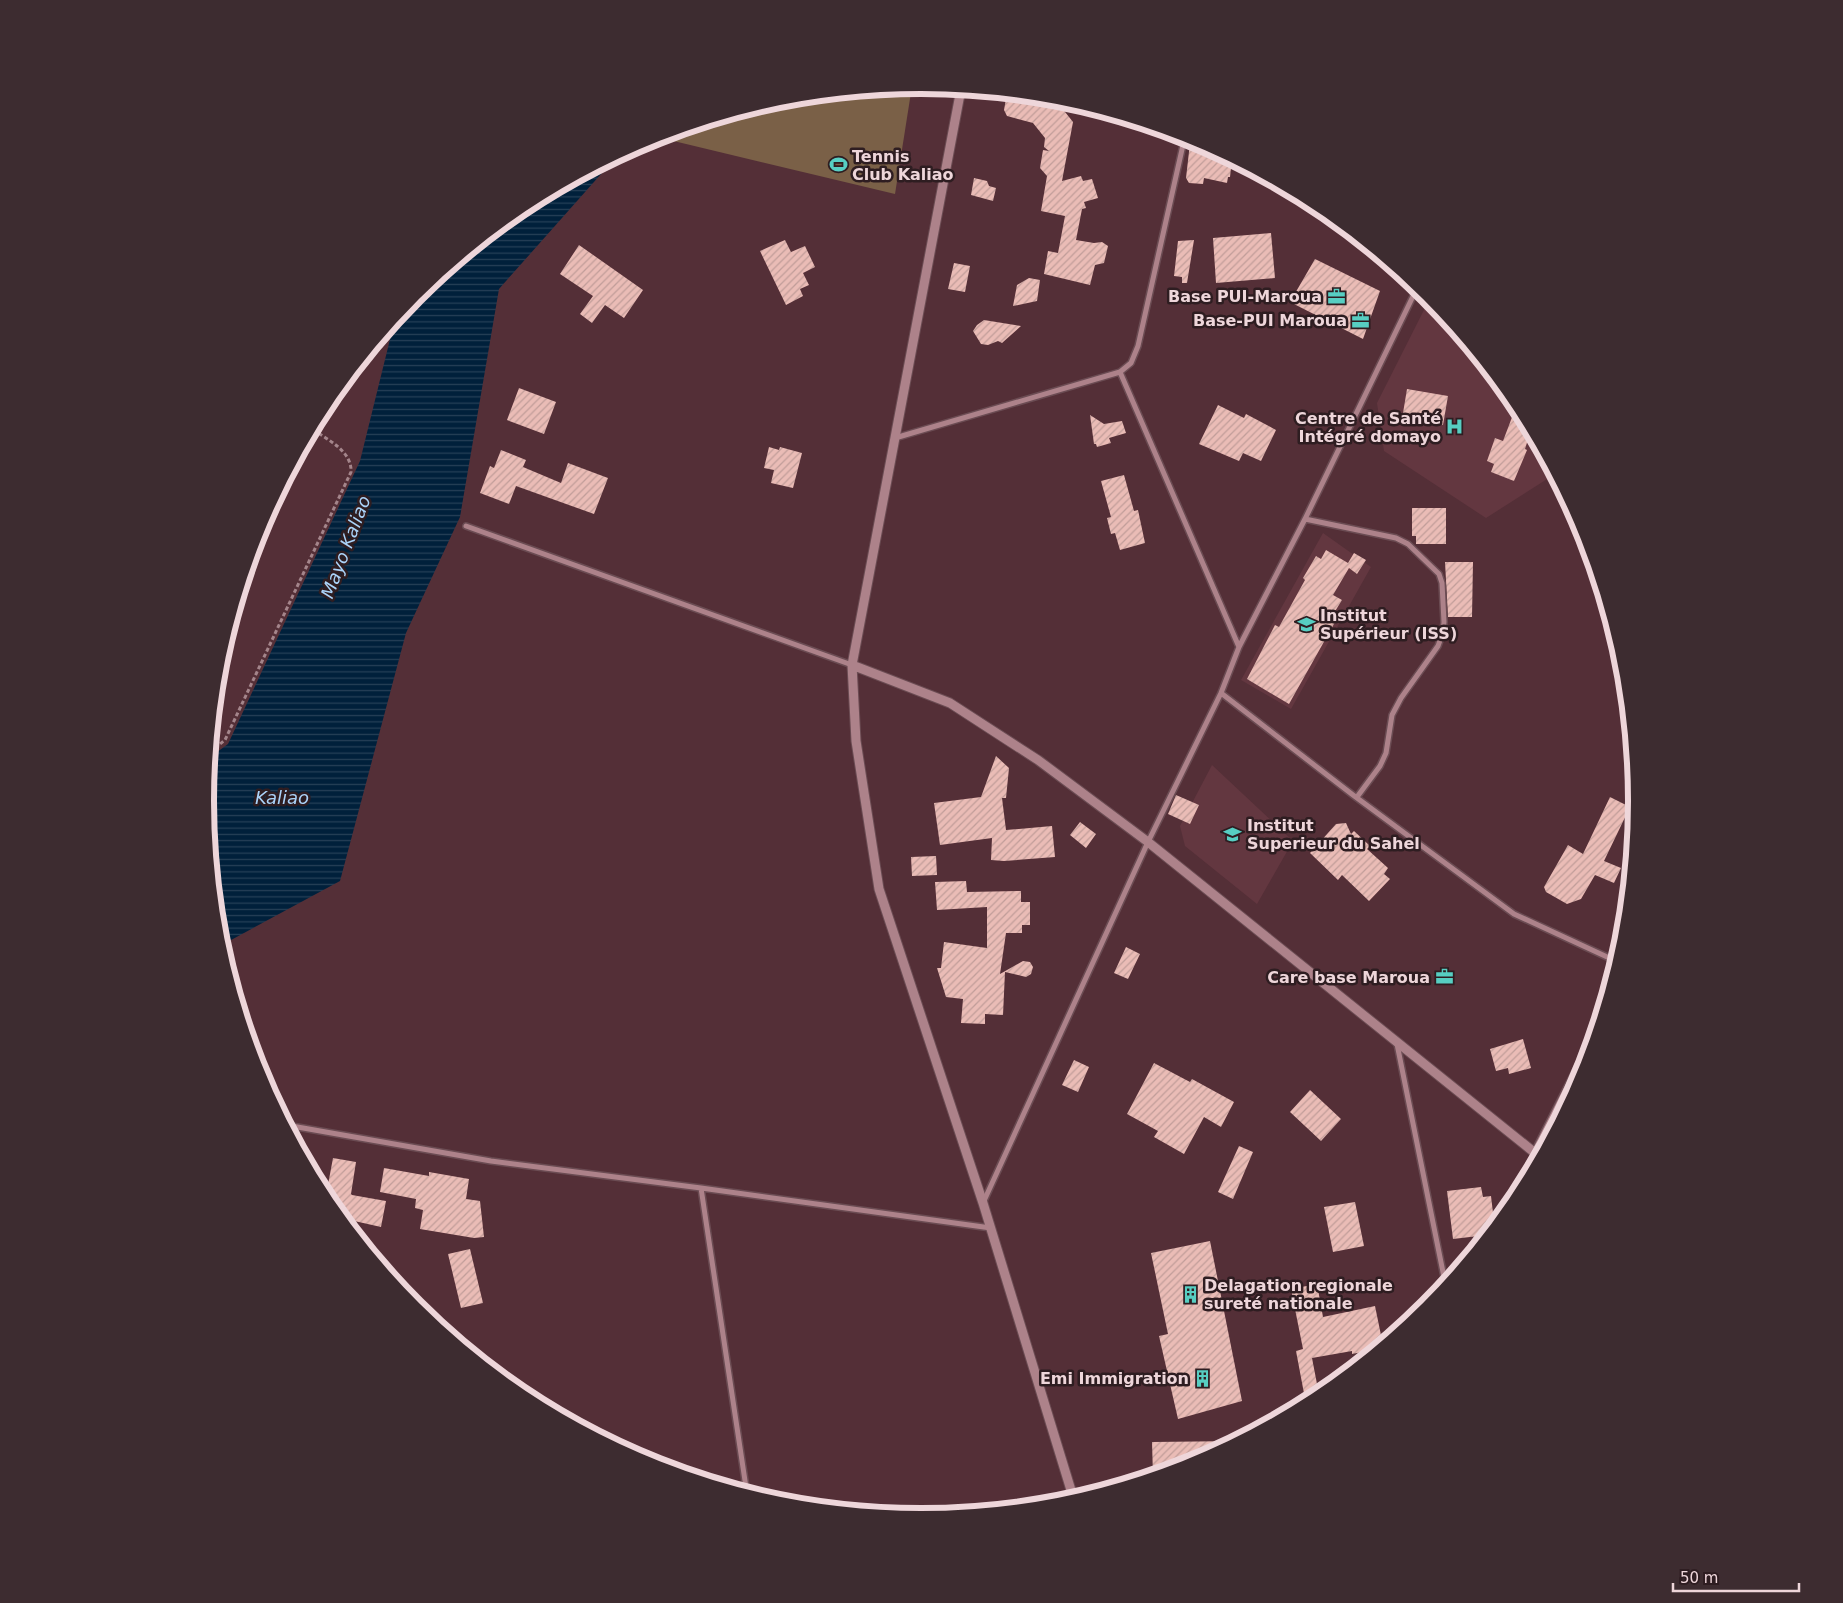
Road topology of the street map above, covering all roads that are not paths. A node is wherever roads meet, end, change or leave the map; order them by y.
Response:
1 (960, 95) edge
2 (1183, 144) edge
3 (1414, 294) edge
4 (1120, 372) junction
5 (894, 438) junction
6 (1305, 519) junction
7 (466, 526) dead end
8 (1239, 647) junction
9 (852, 666) junction
10 (1221, 693) junction
11 (1357, 797) junction
12 (1148, 842) junction
13 (1611, 959) edge
14 (1397, 1044) junction
15 (293, 1126) edge
16 (1535, 1153) edge
17 (701, 1188) junction
18 (983, 1203) junction
19 (991, 1228) junction
20 (1444, 1278) edge
21 (746, 1487) edge
22 (1072, 1493) edge

1 - 5 street
2 - 4 street
3 - 6 street
4 - 5 street
4 - 8 street
5 - 9 street
6 - 8 street
6 - 11 street
7 - 9 street
8 - 10 street
9 - 12 street
9 - 18 street
10 - 11 street
10 - 12 street
11 - 13 street
12 - 14 street
12 - 18 street
14 - 16 street
14 - 20 street
15 - 17 street
17 - 19 street
17 - 21 street
18 - 19 street
19 - 22 street

